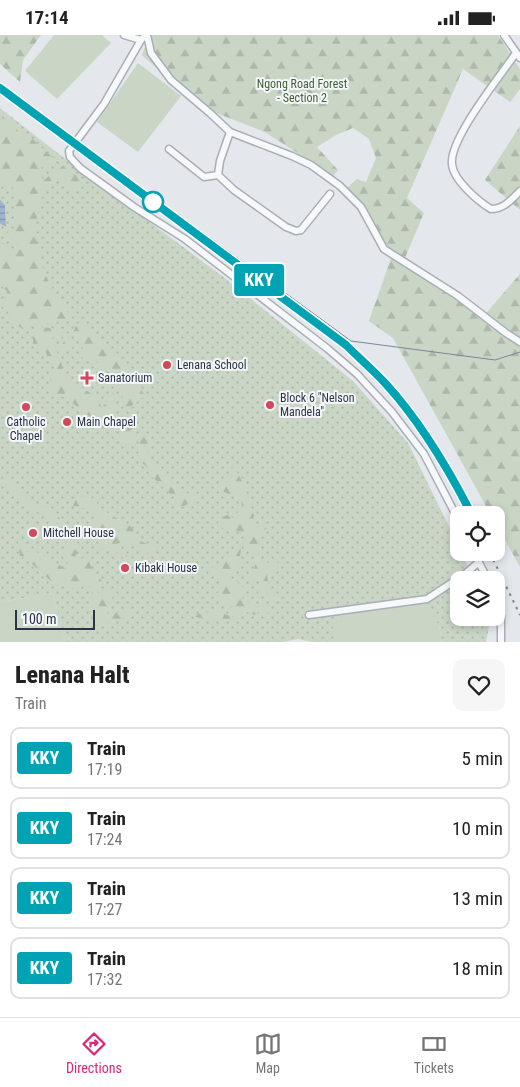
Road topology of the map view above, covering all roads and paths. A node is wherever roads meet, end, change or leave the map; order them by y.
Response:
1 (124, 35) edge
2 (504, 35) edge
3 (144, 37) edge
4 (518, 55) edge
5 (230, 132) junction
6 (170, 149) dead end
7 (218, 175) junction
8 (520, 191) edge
9 (330, 194) dead end
10 (520, 342) edge
11 (451, 506) edge
12 (479, 562) joint
13 (484, 571) edge
14 (309, 615) dead end
15 (501, 626) edge
16 (501, 642) edge

1 - 3 street
2 - 4 street
3 - 5 street
3 - 11 street
4 - 8 street
5 - 7 street
5 - 10 street
6 - 7 street
7 - 9 street
12 - 13 street
12 - 14 street
15 - 16 street

